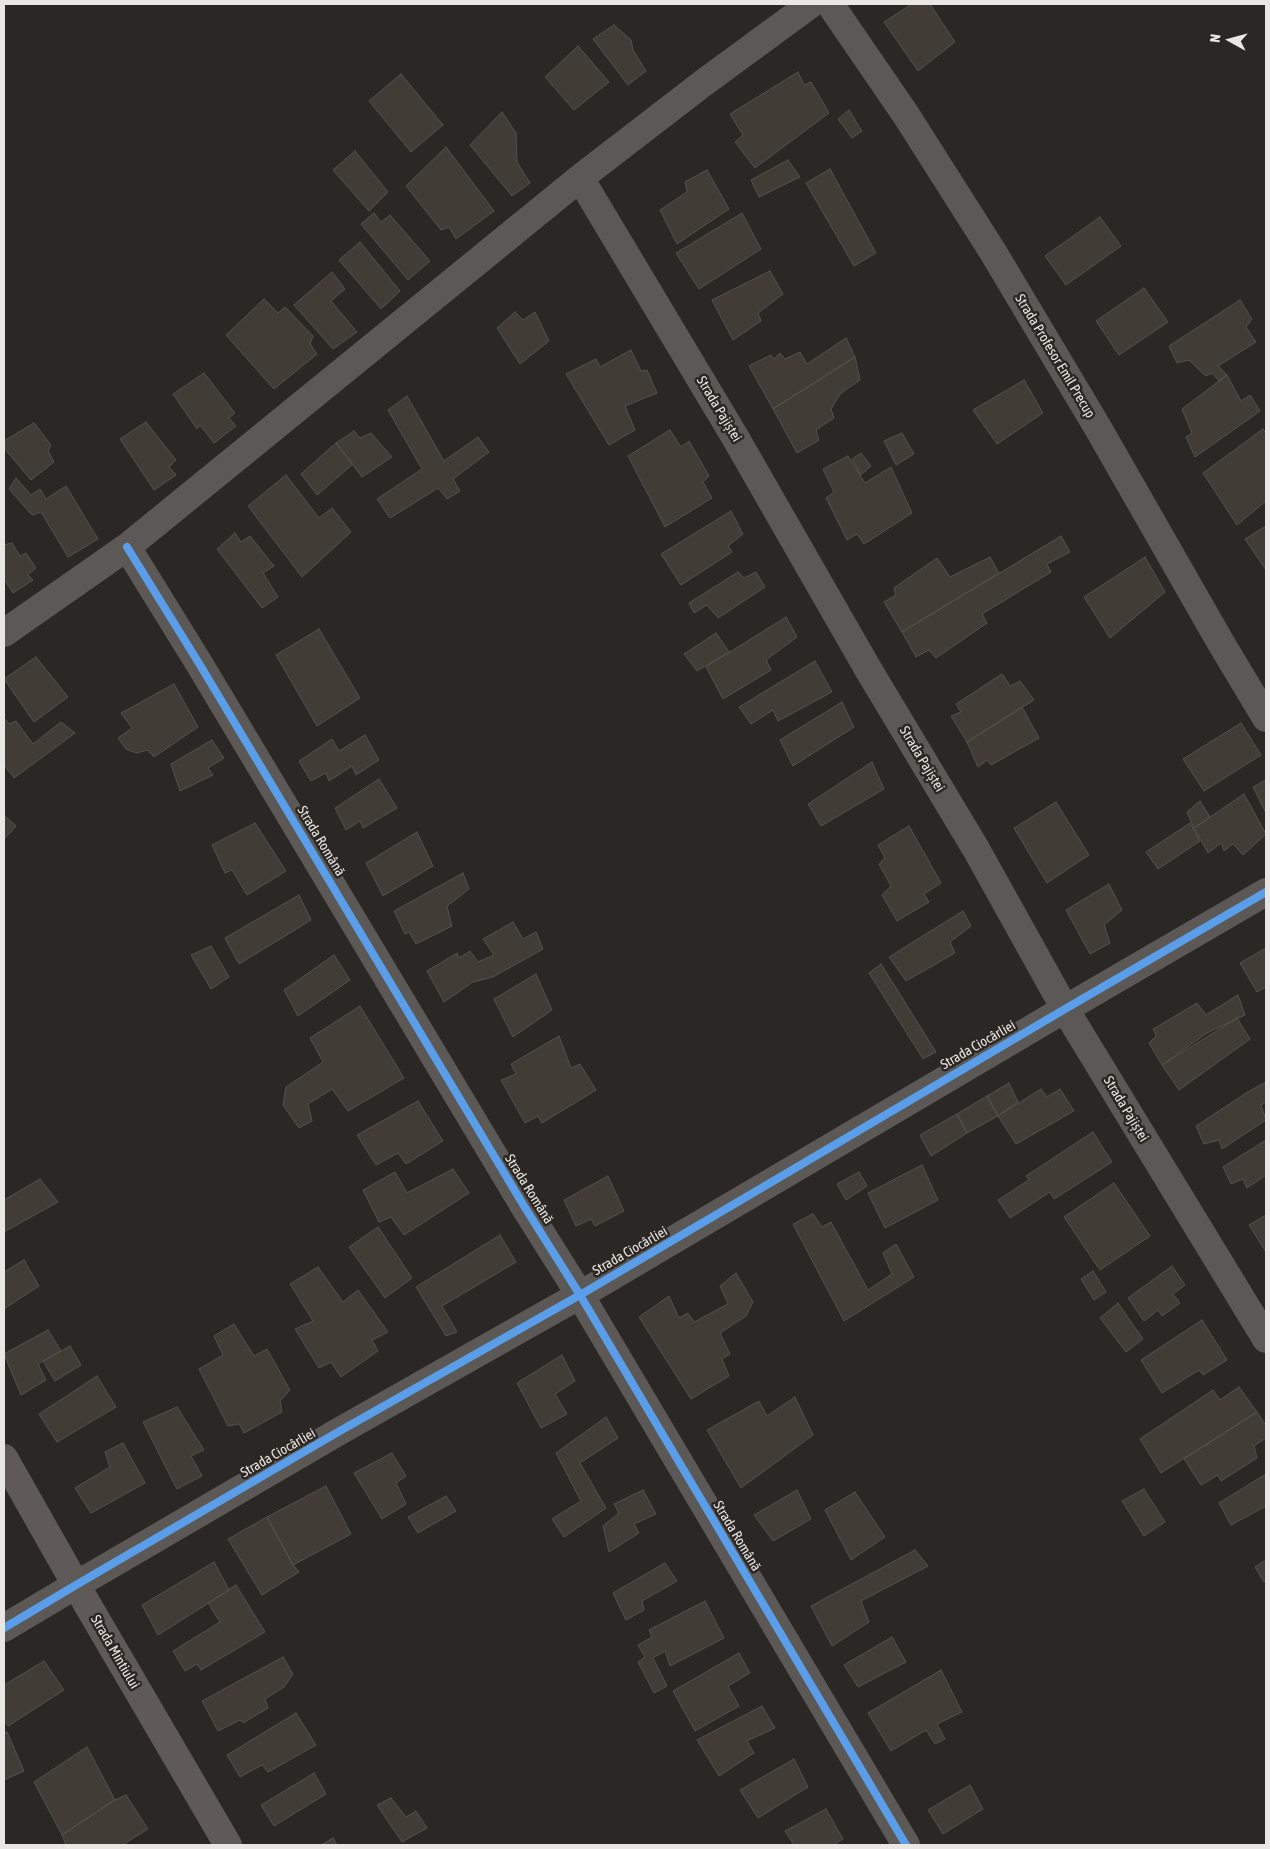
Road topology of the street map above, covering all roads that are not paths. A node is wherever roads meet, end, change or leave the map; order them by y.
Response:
1 (811, 4) edge
2 (830, 4) edge
3 (580, 178) junction
4 (127, 547) junction
5 (4, 633) edge
6 (1266, 718) edge
7 (1266, 892) edge
8 (1065, 1008) junction
9 (580, 1295) junction
10 (1266, 1339) edge
11 (4, 1458) edge
12 (76, 1585) junction
13 (4, 1628) edge
14 (228, 1845) edge
15 (906, 1845) edge

1 - 3 street
2 - 6 street, Strada Profesor Emil Precup
3 - 4 street
3 - 8 street, Strada Pajiștei
4 - 5 street
4 - 9 street, Strada Română
7 - 8 street, Strada Ciocârliei
8 - 9 street, Strada Ciocârliei
8 - 10 street, Strada Pajiștei
9 - 12 street, Strada Ciocârliei
9 - 15 street, Strada Română
11 - 12 main road, Strada Mintiului
12 - 13 street, Strada Ciocârliei
12 - 14 main road, Strada Mintiului

